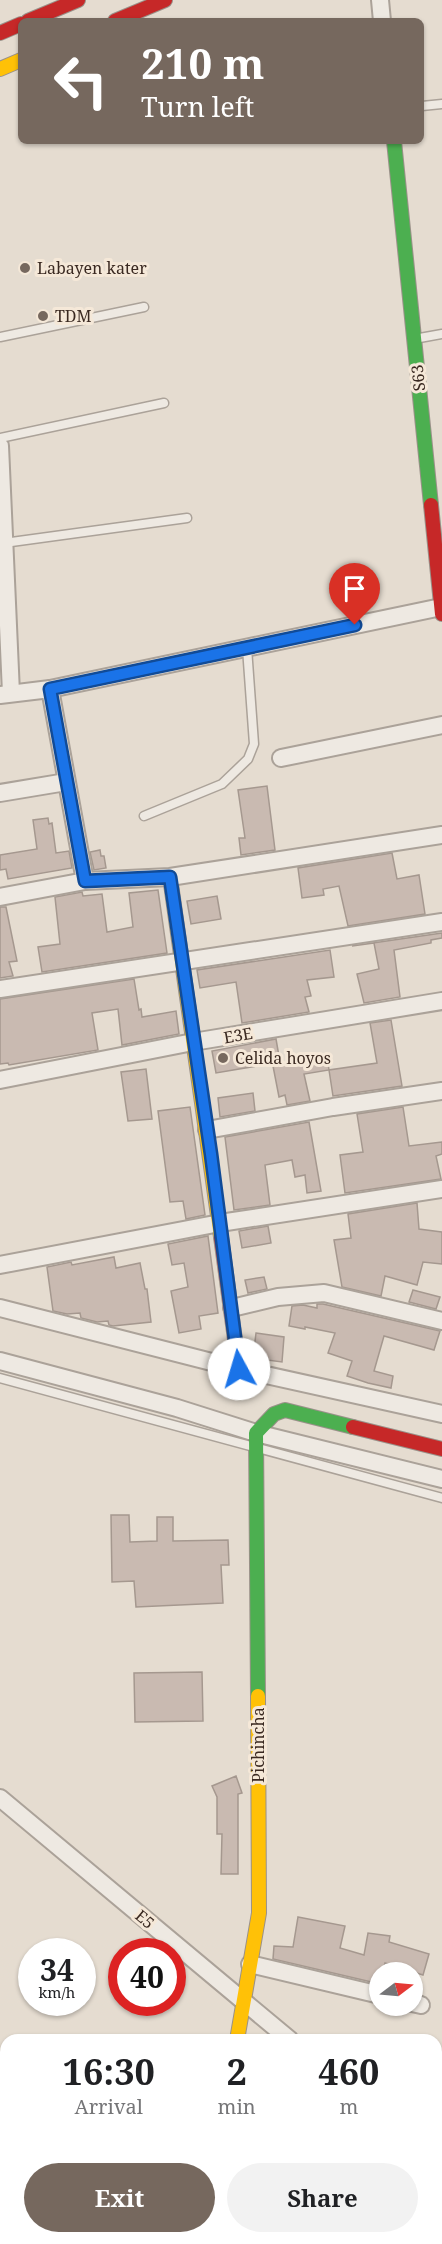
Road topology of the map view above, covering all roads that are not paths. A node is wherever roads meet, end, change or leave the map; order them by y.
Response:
1 (78, 0) edge
2 (165, 0) edge
3 (380, 0) edge
4 (35, 18) edge
5 (125, 18) edge
6 (382, 18) edge
7 (18, 25) edge
8 (0, 33) edge
9 (18, 61) edge
10 (0, 69) edge
11 (442, 104) edge
12 (424, 106) edge
13 (394, 144) edge
14 (144, 307) dead end
15 (442, 334) edge
16 (0, 337) edge
17 (414, 339) junction
18 (164, 403) dead end
19 (0, 438) edge
20 (0, 446) edge
21 (187, 518) dead end
22 (4, 543) junction
23 (442, 610) edge
24 (247, 648) junction
25 (50, 689) junction
26 (6, 694) edge
27 (442, 725) edge
28 (281, 758) dead end
29 (66, 782) junction
30 (0, 793) edge
31 (144, 816) dead end
32 (442, 835) edge
33 (170, 877) junction
34 (85, 881) junction
35 (0, 897) edge
36 (442, 922) edge
37 (182, 962) junction
38 (0, 989) edge
39 (442, 1001) edge
40 (193, 1042) junction
41 (0, 1080) edge
42 (442, 1091) edge
43 (207, 1130) junction
44 (442, 1189) edge
45 (220, 1224) junction
46 (0, 1266) edge
47 (0, 1308) edge
48 (232, 1308) junction
49 (442, 1321) edge
50 (0, 1361) edge
51 (239, 1369) junction
52 (0, 1378) edge
53 (442, 1414) edge
54 (256, 1440) junction
55 (442, 1449) edge
56 (442, 1479) edge
57 (442, 1498) edge
58 (0, 1798) edge
59 (250, 1964) junction
60 (369, 1992) edge
61 (244, 2001) junction
62 (238, 2034) edge
63 (283, 2034) edge

1 - 4 street
2 - 5 street
3 - 6 street
7 - 8 street
9 - 10 street
11 - 12 lane
13 - 17 street, S63
14 - 16 lane
15 - 17 lane
17 - 23 street, S63
18 - 19 lane
20 - 22 street
21 - 22 lane
22 - 26 street
23 - 24 street
24 - 25 street
24 - 31 lane
25 - 26 street
25 - 29 street
27 - 28 street
29 - 30 street
29 - 34 street
32 - 33 street
33 - 34 street
33 - 37 street
34 - 35 street
36 - 37 street
37 - 38 street
37 - 40 street
39 - 40 street, E3E
40 - 41 street, E3E
40 - 43 street
42 - 43 street
43 - 45 street
44 - 45 street
45 - 46 street
45 - 48 street
47 - 51 street
48 - 49 street
48 - 51 street
50 - 54 street
51 - 53 street
52 - 54 lane
54 - 55 street
54 - 56 street
54 - 57 lane
54 - 59 street, Pichincha
58 - 61 street, E5
59 - 60 street
59 - 61 street, Pichincha
61 - 62 street, Pichincha
61 - 63 street, E5

